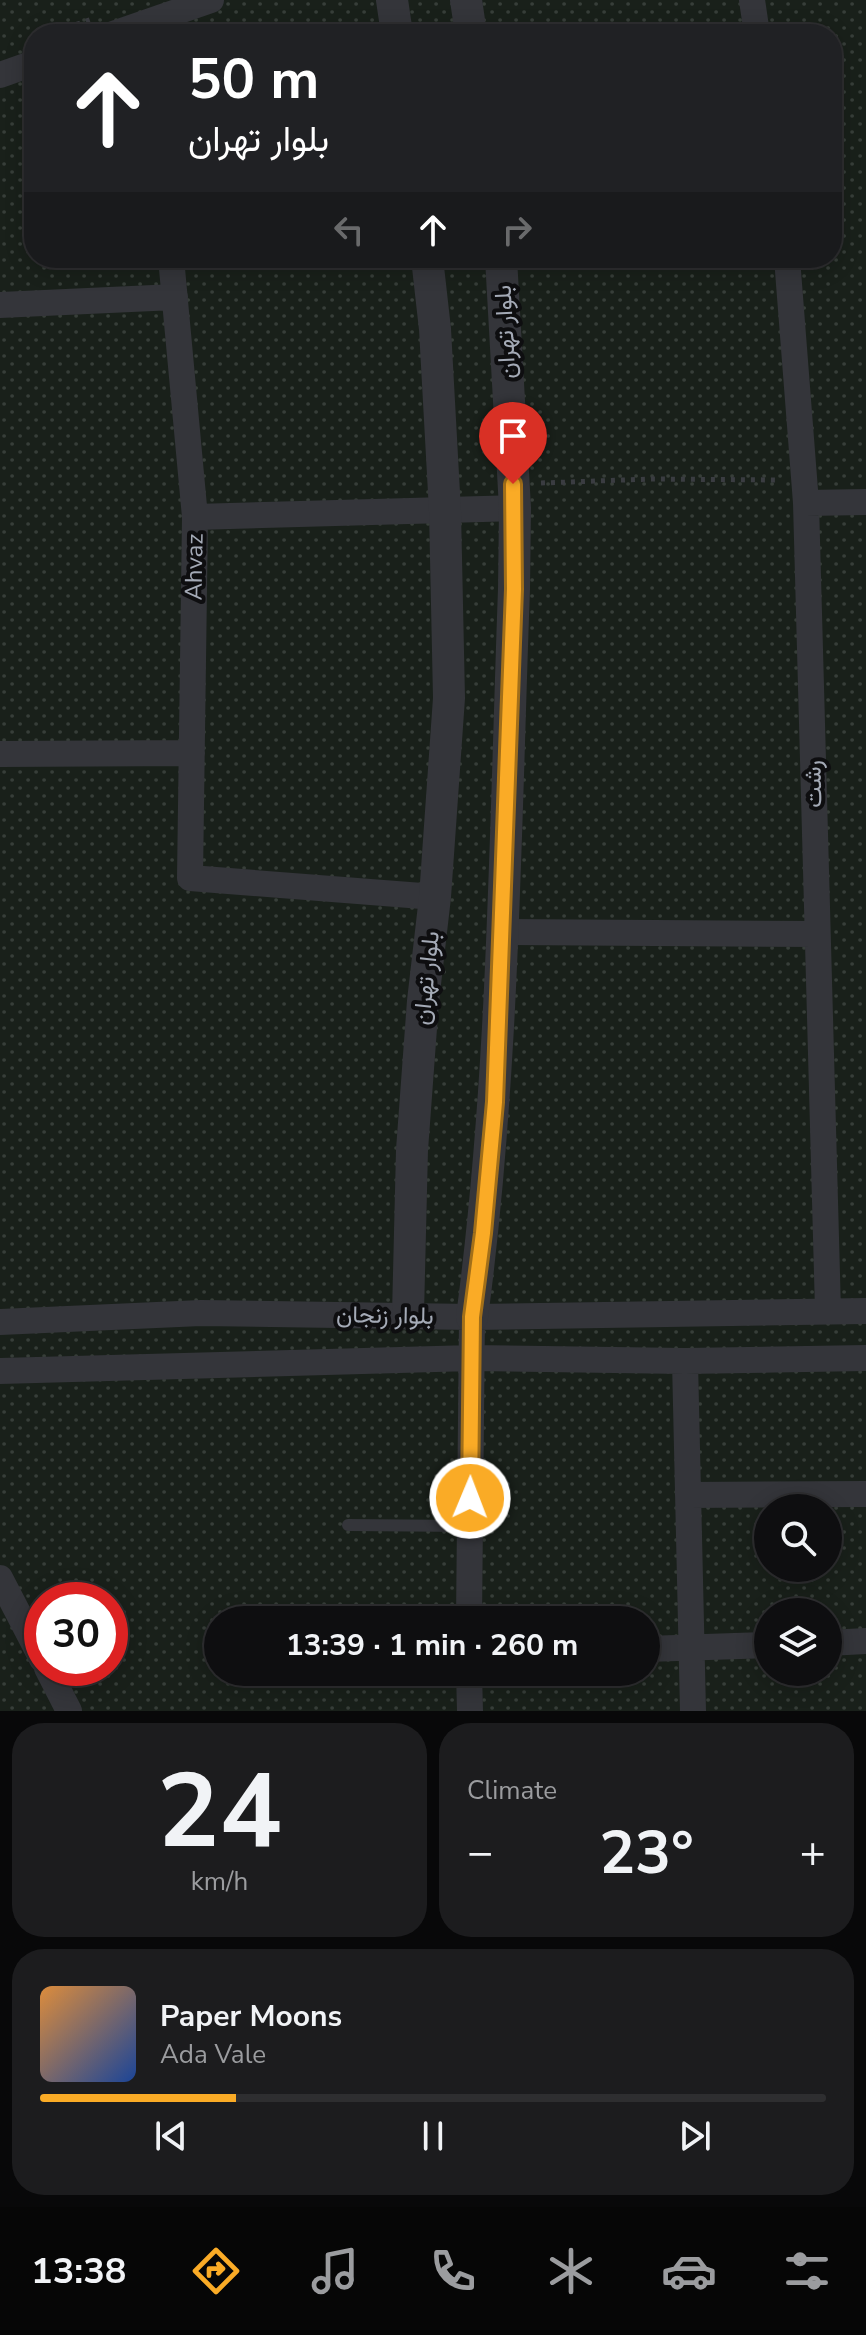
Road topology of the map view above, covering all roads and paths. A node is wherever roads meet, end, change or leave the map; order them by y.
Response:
1 (211, 0) edge
2 (392, 0) edge
3 (466, 0) edge
4 (752, 0) edge
5 (159, 24) edge
6 (396, 24) edge
7 (470, 24) edge
8 (756, 24) edge
9 (24, 67) edge
10 (0, 75) edge
11 (172, 268) edge
12 (428, 268) edge
13 (502, 268) edge
14 (788, 268) edge
15 (175, 297) junction
16 (0, 305) edge
17 (805, 492) junction
18 (514, 496) junction
19 (866, 502) edge
20 (445, 511) junction
21 (195, 517) junction
22 (192, 753) junction
23 (0, 754) edge
24 (435, 897) junction
25 (501, 932) junction
26 (816, 934) junction
27 (828, 1311) junction
28 (866, 1311) edge
29 (408, 1314) junction
30 (472, 1317) junction
31 (0, 1322) edge
32 (472, 1358) junction
33 (866, 1358) edge
34 (685, 1361) junction
35 (0, 1371) edge
36 (866, 1494) edge
37 (688, 1495) junction
38 (348, 1525) dead end
39 (469, 1526) junction
40 (0, 1578) edge
41 (469, 1606) edge
42 (24, 1624) edge
43 (866, 1641) edge
44 (842, 1642) edge
45 (754, 1646) edge
46 (692, 1648) junction
47 (660, 1649) edge
48 (56, 1686) edge
49 (469, 1686) edge
50 (69, 1711) edge
51 (470, 1711) edge
52 (693, 1711) edge

1 - 5 street
2 - 6 street
3 - 7 street
4 - 8 street
9 - 10 street
11 - 15 street, Ahvaz
12 - 20 street, بلوار تهران
13 - 18 street, بلوار تهران
14 - 17 street, رشت
15 - 16 street
15 - 21 street, Ahvaz
17 - 18 path
17 - 19 street
17 - 26 street, رشت
18 - 20 street
18 - 25 street, بلوار تهران
20 - 21 street
20 - 24 street, بلوار تهران
21 - 22 street, Ahvaz
22 - 23 street
22 - 24 street, Ahvaz
24 - 29 street, بلوار تهران
25 - 26 street
25 - 30 street, بلوار تهران
26 - 27 street, رشت
27 - 28 street, بلوار زنجان
27 - 30 street, بلوار زنجان
29 - 30 street, بلوار زنجان
29 - 31 street, بلوار زنجان
30 - 32 street
32 - 34 street, بلوار زنجان
32 - 35 street, بلوار زنجان
32 - 39 street
33 - 34 street, بلوار زنجان
34 - 37 street
36 - 37 street
37 - 46 street
38 - 39 lane
39 - 41 street
40 - 42 street
43 - 44 street
45 - 46 street
46 - 47 street
46 - 52 street
48 - 50 street
49 - 51 street

